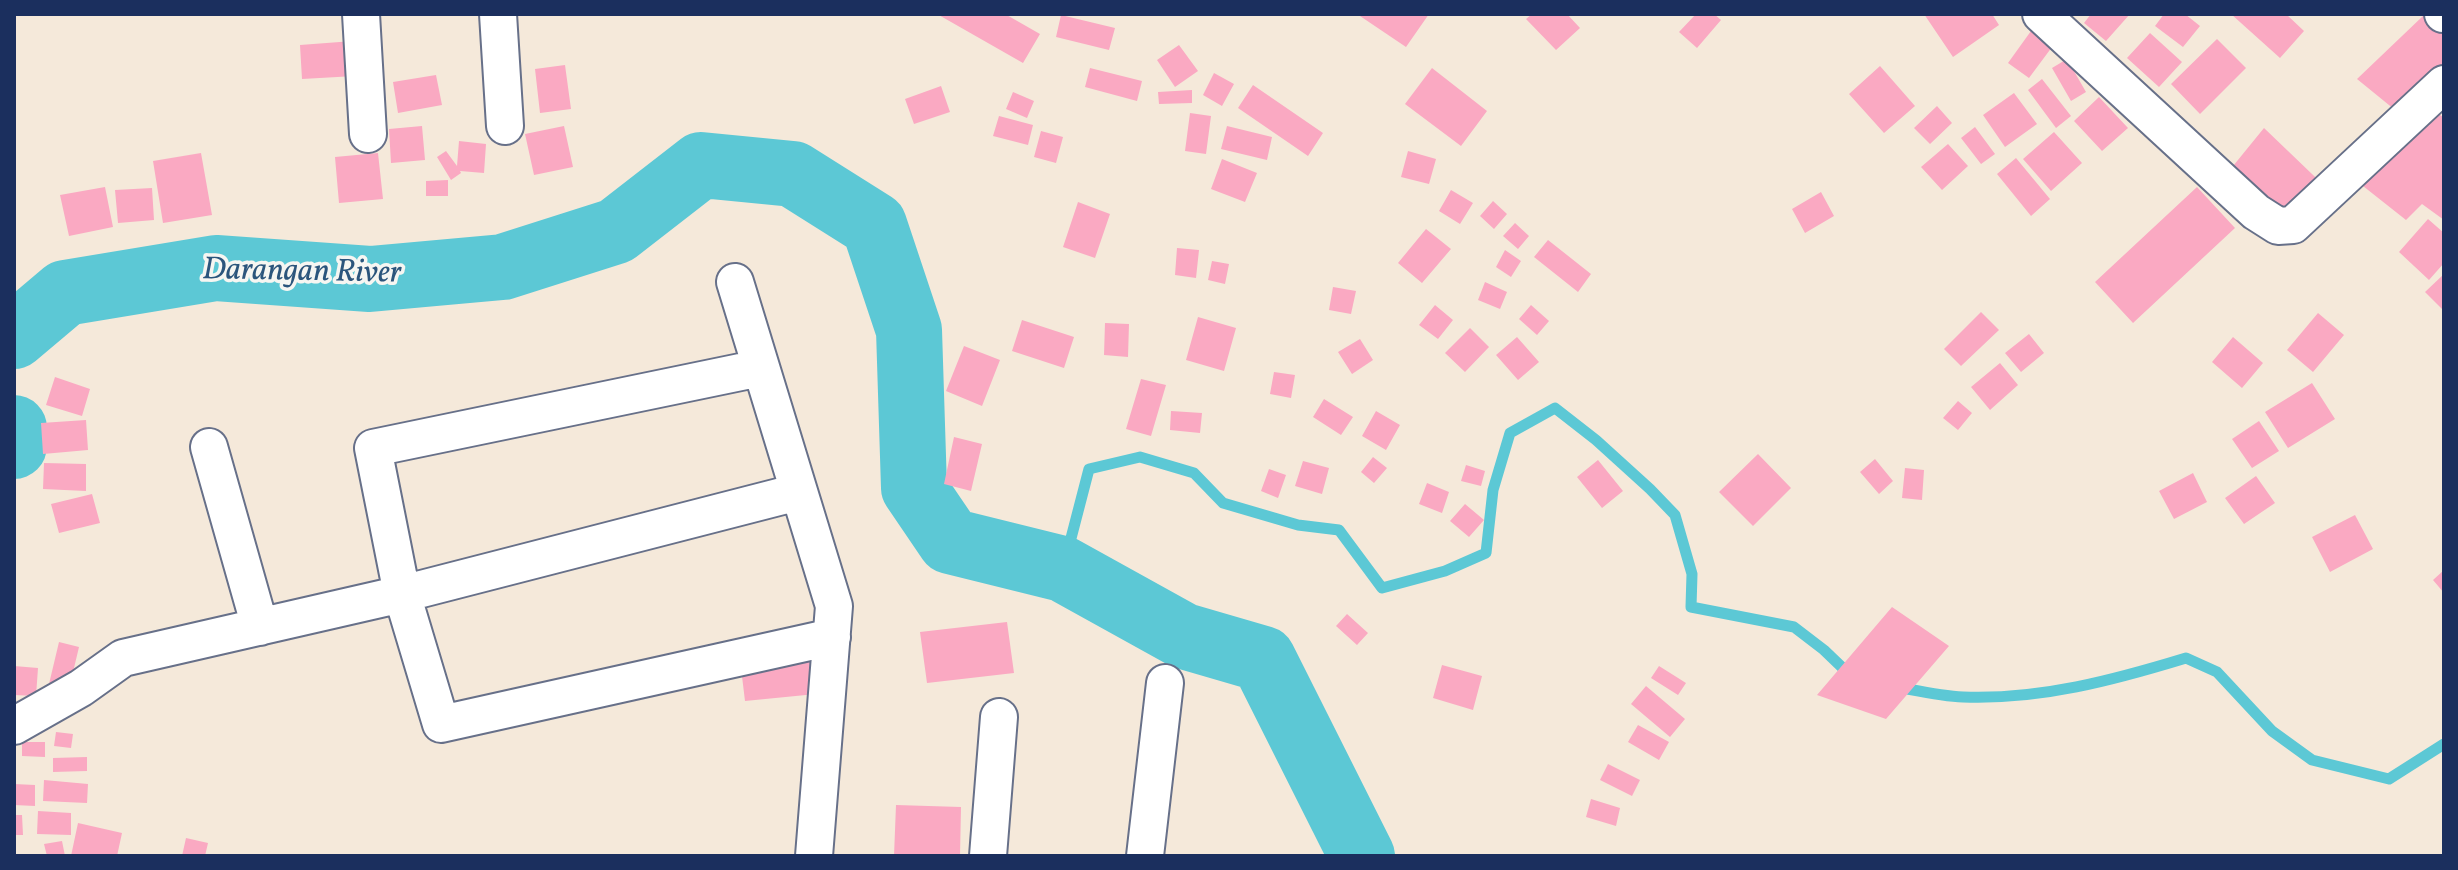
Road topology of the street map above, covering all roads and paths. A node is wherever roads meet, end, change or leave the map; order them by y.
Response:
1 (361, 14) edge
2 (498, 14) edge
3 (2041, 14) edge
4 (2444, 84) edge
5 (505, 126) dead end
6 (368, 134) dead end
7 (735, 282) dead end
8 (760, 368) junction
9 (209, 447) dead end
10 (798, 492) junction
11 (402, 594) junction
12 (260, 627) junction
13 (832, 637) junction
14 (1165, 683) dead end
15 (999, 717) dead end
16 (14, 726) edge
17 (814, 856) edge
18 (988, 856) edge
19 (1145, 856) edge

1 - 6 street
2 - 5 street
3 - 4 street
7 - 8 street
8 - 10 street
8 - 11 street
9 - 12 street
10 - 11 street
10 - 13 street
11 - 12 street
11 - 13 street
12 - 16 street
13 - 17 street
14 - 19 street
15 - 18 street

